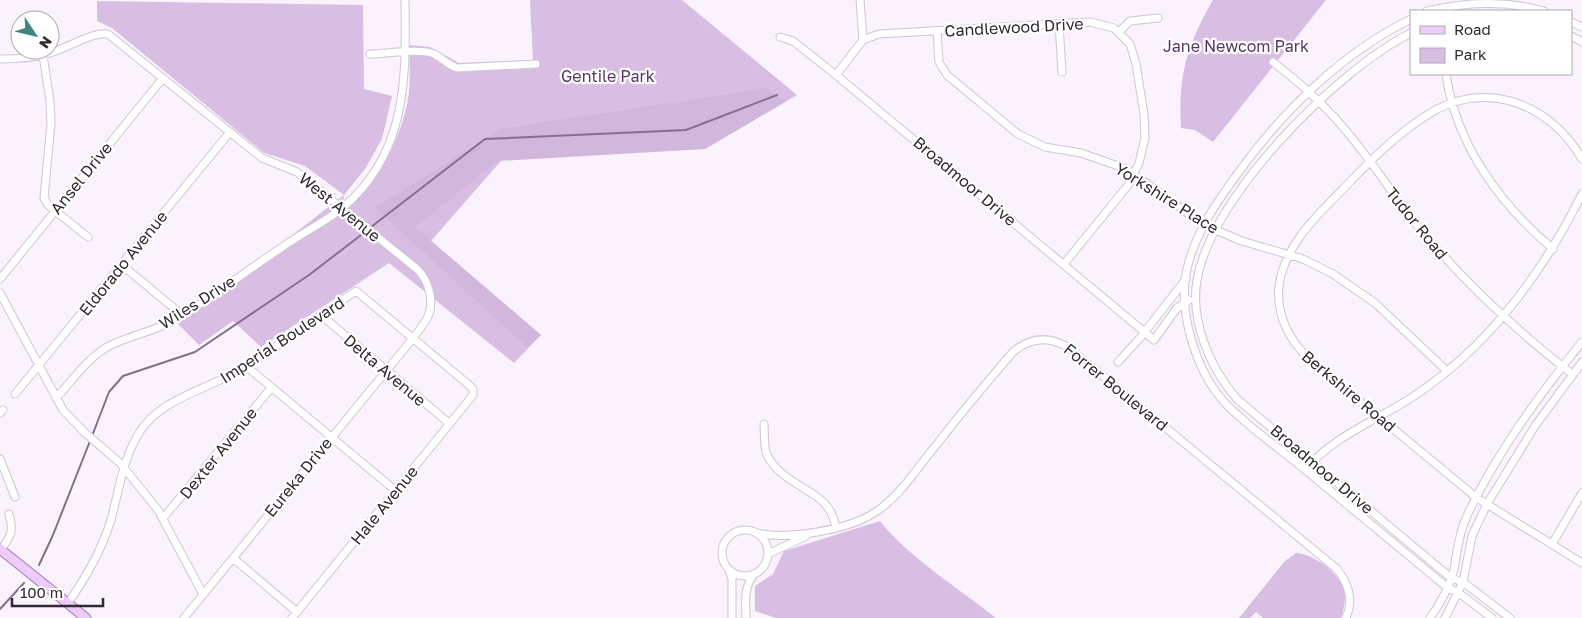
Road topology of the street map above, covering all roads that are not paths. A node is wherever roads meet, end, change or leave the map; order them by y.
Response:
1 (405, 0) edge
2 (860, 0) edge
3 (1441, 10) edge
4 (1539, 10) edge
5 (1158, 18) dead end
6 (1410, 20) edge
7 (1059, 24) junction
8 (937, 31) junction
9 (1119, 32) junction
10 (1410, 34) edge
11 (780, 37) dead end
12 (863, 40) junction
13 (60, 49) edge
14 (406, 53) junction
15 (370, 54) dead end
16 (44, 60) edge
17 (1273, 62) dead end
18 (536, 64) dead end
19 (1062, 72) dead end
20 (836, 75) junction
21 (1446, 75) edge
22 (164, 78) junction
23 (1309, 92) junction
24 (1318, 102) junction
25 (1452, 103) junction
26 (230, 132) junction
27 (1582, 159) edge
28 (1370, 162) junction
29 (1134, 174) junction
30 (1582, 194) edge
31 (342, 208) junction
32 (55, 211) junction
33 (1204, 225) junction
34 (1215, 230) junction
35 (88, 237) dead end
36 (1553, 249) junction
37 (1290, 254) junction
38 (1064, 264) junction
39 (122, 265) junction
40 (0, 279) edge
41 (1186, 279) junction
42 (0, 293) edge
43 (1197, 299) junction
44 (1186, 301) junction
45 (182, 315) junction
46 (321, 315) junction
47 (1504, 316) junction
48 (1145, 332) junction
49 (414, 337) junction
50 (1582, 342) edge
51 (1118, 362) dead end
52 (1582, 362) edge
53 (38, 366) junction
54 (246, 366) junction
55 (1563, 366) junction
56 (1446, 371) junction
57 (386, 372) junction
58 (1572, 374) junction
59 (271, 388) junction
60 (15, 394) dead end
61 (56, 398) junction
62 (1379, 417) junction
63 (450, 424) junction
64 (764, 424) dead end
65 (331, 438) junction
66 (0, 459) edge
67 (1312, 461) junction
68 (124, 468) junction
69 (1305, 470) junction
70 (396, 491) junction
71 (1582, 493) edge
72 (15, 497) dead end
73 (1477, 498) junction
74 (1487, 504) junction
75 (9, 514) dead end
76 (164, 517) junction
77 (836, 527) junction
78 (756, 533) junction
79 (811, 533) junction
80 (1552, 544) junction
81 (0, 549) edge
82 (768, 554) junction
83 (233, 558) junction
84 (1582, 563) edge
85 (728, 568) junction
86 (754, 574) junction
87 (1450, 583) junction
88 (1461, 587) junction
89 (203, 594) junction
90 (68, 603) junction
91 (297, 612) junction
92 (86, 618) edge
93 (184, 618) edge
94 (292, 618) edge
95 (732, 618) edge
96 (746, 618) edge
97 (1346, 618) edge
98 (1430, 618) edge
99 (1445, 618) edge
100 (1492, 618) edge
101 (1510, 618) edge

1 - 14 street, Wiles Drive
2 - 12 street
3 - 4 street
5 - 9 street
6 - 23 street
7 - 8 street, Candlewood Drive
7 - 9 street, Candlewood Drive
7 - 19 street
8 - 12 street, Candlewood Drive
8 - 29 street, Yorkshire Place
9 - 29 street
10 - 24 street
11 - 20 street, Broadmoor Drive
12 - 20 street
13 - 22 street, West Avenue
14 - 15 street
14 - 18 street
14 - 31 street, Wiles Drive
16 - 32 street
17 - 23 street, Tudor Road
20 - 38 street, Broadmoor Drive
21 - 25 street
22 - 26 street, West Avenue
22 - 32 street, Ansel Drive
23 - 24 street, Tudor Road
23 - 33 street
24 - 28 street, Tudor Road
24 - 34 street
25 - 27 street, Berkshire Road
25 - 28 street, Berkshire Road
25 - 36 street
26 - 31 street, West Avenue
26 - 39 street, Eldorado Avenue
28 - 37 street, Berkshire Road
28 - 47 street, Tudor Road
29 - 33 street, Yorkshire Place
29 - 38 street
30 - 36 street
31 - 45 street, Wiles Drive
31 - 49 street, West Avenue
32 - 35 street
32 - 40 street, Ansel Drive
33 - 34 street, Yorkshire Place
33 - 41 street
34 - 37 street, Yorkshire Place
34 - 43 street, Broadmoor Drive
36 - 47 street
37 - 56 street, Yorkshire Place
37 - 62 street, Berkshire Road
38 - 48 street, Broadmoor Drive
39 - 45 street
39 - 53 street, Eldorado Avenue
41 - 44 street, Broadmoor Drive
41 - 48 street
42 - 53 street
43 - 44 street
43 - 67 street, Broadmoor Drive
44 - 48 street
44 - 69 street, Broadmoor Drive
45 - 61 street, Wiles Drive
46 - 49 street, Imperial Boulevard
46 - 54 street, Imperial Boulevard
46 - 57 street, Delta Avenue
47 - 55 street, Tudor Road
47 - 56 street
48 - 51 street
49 - 57 street, Eureka Drive
49 - 63 street, Hale Avenue
50 - 55 street
52 - 58 street
53 - 60 street, Eldorado Avenue
53 - 61 street
54 - 59 street
54 - 68 street, Imperial Boulevard
55 - 58 street, Tudor Road
55 - 73 street
56 - 62 street
57 - 63 street, Delta Avenue
57 - 65 street, Eureka Drive
58 - 74 street
59 - 65 street
59 - 76 street, Dexter Avenue
61 - 68 street
62 - 67 street
62 - 73 street, Berkshire Road
63 - 70 street, Hale Avenue
64 - 77 street
65 - 70 street
65 - 83 street, Eureka Drive
66 - 72 street
67 - 69 street
67 - 87 street, Broadmoor Drive
68 - 76 street
68 - 90 street, Imperial Boulevard
69 - 87 street, Broadmoor Drive
70 - 91 street, Hale Avenue
71 - 80 street
73 - 74 street, Berkshire Road
73 - 87 street
74 - 80 street, Berkshire Road
74 - 88 street
75 - 81 street
76 - 89 street
77 - 79 street, Forrer Boulevard
77 - 97 street, Forrer Boulevard
78 - 79 street, Forrer Boulevard
78 - 82 street
78 - 85 street, Forrer Boulevard
79 - 82 street, Forrer Boulevard
80 - 84 street, Berkshire Road
81 - 90 main road
82 - 86 street, Forrer Boulevard
83 - 89 street, Eureka Drive
83 - 91 street
85 - 86 street
85 - 95 street, Forrer Boulevard
86 - 96 street, Forrer Boulevard
87 - 88 street, Broadmoor Drive
87 - 88 street, Broadmoor Drive
87 - 98 street
88 - 99 street
88 - 100 street, Broadmoor Drive
88 - 101 street, Broadmoor Drive
89 - 93 street, Eureka Drive
90 - 92 main road
91 - 94 street, Hale Avenue

